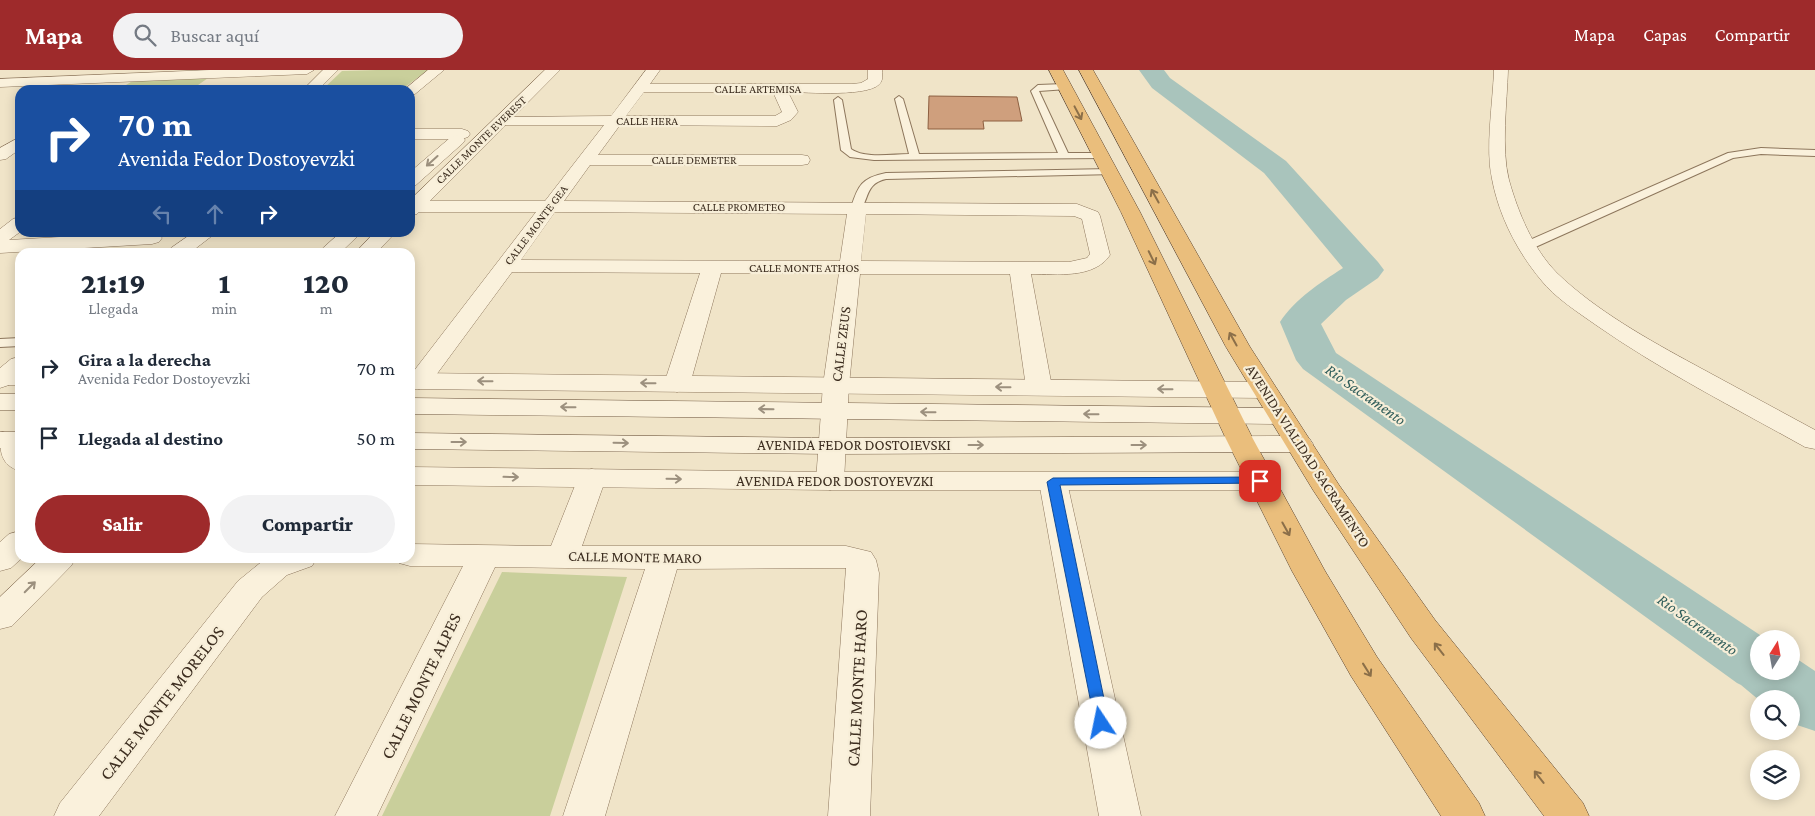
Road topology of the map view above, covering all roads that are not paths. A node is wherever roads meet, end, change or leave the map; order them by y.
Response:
1 (42, 70) edge
2 (136, 70) edge
3 (307, 70) edge
4 (331, 70) edge
5 (437, 70) edge
6 (534, 70) edge
7 (553, 70) edge
8 (653, 70) edge
9 (1086, 70) edge
10 (1500, 70) edge
11 (226, 72) edge
12 (875, 76) edge
13 (123, 78) junction
14 (1060, 78) edge
15 (20, 82) junction
16 (0, 83) edge
17 (112, 85) edge
18 (208, 85) edge
19 (315, 85) edge
20 (415, 87) edge
21 (639, 88) junction
22 (779, 89) junction
23 (0, 93) edge
24 (838, 100) dead end
25 (899, 100) dead end
26 (498, 102) dead end
27 (501, 120) junction
28 (614, 121) junction
29 (477, 122) dead end
30 (415, 134) edge
31 (462, 134) junction
32 (1815, 153) edge
33 (1064, 156) junction
34 (915, 157) junction
35 (585, 160) junction
36 (802, 160) dead end
37 (1106, 164) junction
38 (415, 176) edge
39 (415, 205) edge
40 (550, 206) junction
41 (415, 208) edge
42 (857, 208) junction
43 (15, 227) edge
44 (132, 237) edge
45 (154, 237) edge
46 (200, 237) edge
47 (347, 237) edge
48 (382, 237) edge
49 (0, 238) edge
50 (1527, 246) junction
51 (0, 248) edge
52 (142, 248) edge
53 (184, 248) edge
54 (335, 248) edge
55 (370, 248) edge
56 (1100, 255) joint
57 (505, 266) junction
58 (712, 267) junction
59 (1019, 267) junction
60 (851, 268) junction
61 (15, 342) edge
62 (0, 343) edge
63 (415, 380) edge
64 (415, 381) edge
65 (677, 384) junction
66 (1039, 387) junction
67 (1214, 389) junction
68 (1264, 390) junction
69 (835, 398) junction
70 (0, 402) edge
71 (15, 402) edge
72 (415, 406) edge
73 (1227, 416) junction
74 (1281, 416) junction
75 (8, 440) edge
76 (1815, 441) edge
77 (415, 442) edge
78 (1241, 444) junction
79 (1299, 444) junction
80 (832, 446) junction
81 (15, 453) edge
82 (0, 471) edge
83 (15, 471) edge
84 (415, 476) edge
85 (592, 478) junction
86 (830, 481) junction
87 (1260, 481) junction
88 (1053, 482) junction
89 (15, 546) edge
90 (415, 555) edge
91 (485, 555) junction
92 (563, 556) junction
93 (664, 558) junction
94 (0, 560) edge
95 (860, 560) joint
96 (55, 563) edge
97 (287, 563) edge
98 (0, 617) edge
99 (75, 816) edge
100 (356, 816) edge
101 (584, 816) edge
102 (849, 816) edge
103 (1120, 816) edge
104 (1464, 816) edge
105 (1568, 816) edge

1 - 15 street
2 - 13 street
3 - 11 street
4 - 19 street
5 - 20 street
6 - 26 street, CALLE MONTE EVEREST
7 - 27 street, CALLE MONTE EVEREST
8 - 21 street, CALLE MONTE GEA
68 -> 9 highway, AVENIDA VIALIDAD SACRAMENTO
10 - 50 street
11 - 13 street
11 - 18 street
12 - 22 street, CALLE ARTEMISA
13 - 15 street
13 - 17 street
14 - 33 lane
14 -> 37 highway
15 - 16 street
15 - 23 street
21 - 22 street, CALLE ARTEMISA
21 - 28 street, CALLE MONTE GEA
22 - 28 street, CALLE HERA
24 - 34 lane
25 - 34 lane
27 - 28 street, CALLE HERA
27 - 39 street, CALLE MONTE EVEREST
28 - 35 street, CALLE MONTE GEA
29 - 31 street, CALLE MONTE EVEREST
30 - 31 street
31 -> 38 street, CALLE MONTE EVEREST
32 - 50 lane
33 - 34 lane
33 - 37 lane
35 - 36 street, CALLE DEMETER
35 - 40 street, CALLE MONTE GEA
37 - 42 lane
37 -> 67 highway
40 - 41 street, CALLE PROMETEO
40 - 42 street, CALLE PROMETEO
40 - 57 street, CALLE MONTE GEA
42 - 56 street, CALLE PROMETEO
42 - 60 street, CALLE ZEUS
43 - 49 street
44 - 51 street
45 - 52 street
46 - 53 street
47 - 54 street
48 - 55 street
50 - 76 street
56 - 59 street, CALLE MONTE ATHOS
57 - 58 street, CALLE MONTE ATHOS
57 - 63 street, CALLE MONTE GEA
58 - 60 street, CALLE MONTE ATHOS
58 - 65 street
59 - 60 street, CALLE MONTE ATHOS
59 - 66 street
60 - 69 street, CALLE ZEUS
61 - 62 lane
65 -> 64 street
65 - 69 street
67 -> 66 street
66 -> 69 street
67 - 68 street
67 - 73 highway
68 - 74 highway, AVENIDA VIALIDAD SACRAMENTO
69 -> 72 street
73 -> 69 street
69 - 80 street, CALLE ZEUS
70 - 71 street
73 - 74 street
73 - 78 highway
74 - 79 highway, AVENIDA VIALIDAD SACRAMENTO
75 - 81 street
77 -> 80 street, AVENIDA FEDOR DOSTOIEVSKI
78 - 79 street, AVENIDA FEDOR DOSTOIEVSKI
80 -> 78 street, AVENIDA FEDOR DOSTOIEVSKI
78 - 87 highway
105 -> 79 highway, AVENIDA VIALIDAD SACRAMENTO
80 - 86 street, CALLE ZEUS
82 - 83 street
84 -> 85 street, AVENIDA FEDOR DOSTOYEVZKI
85 -> 86 street, AVENIDA FEDOR DOSTOYEVZKI
85 - 92 street
86 - 88 street, AVENIDA FEDOR DOSTOYEVZKI
87 - 88 street, AVENIDA FEDOR DOSTOYEVZKI
87 -> 104 highway
88 - 103 street
89 - 94 street
90 - 91 street, CALLE MONTE MARO
91 - 92 street, CALLE MONTE MARO
91 - 100 street, CALLE MONTE ALPES
92 - 93 street, CALLE MONTE MARO
93 - 95 street, CALLE MONTE MARO
93 - 101 street
95 - 102 street, CALLE MONTE HARO
98 -> 96 street
97 - 99 street, CALLE MONTE MORELOS

